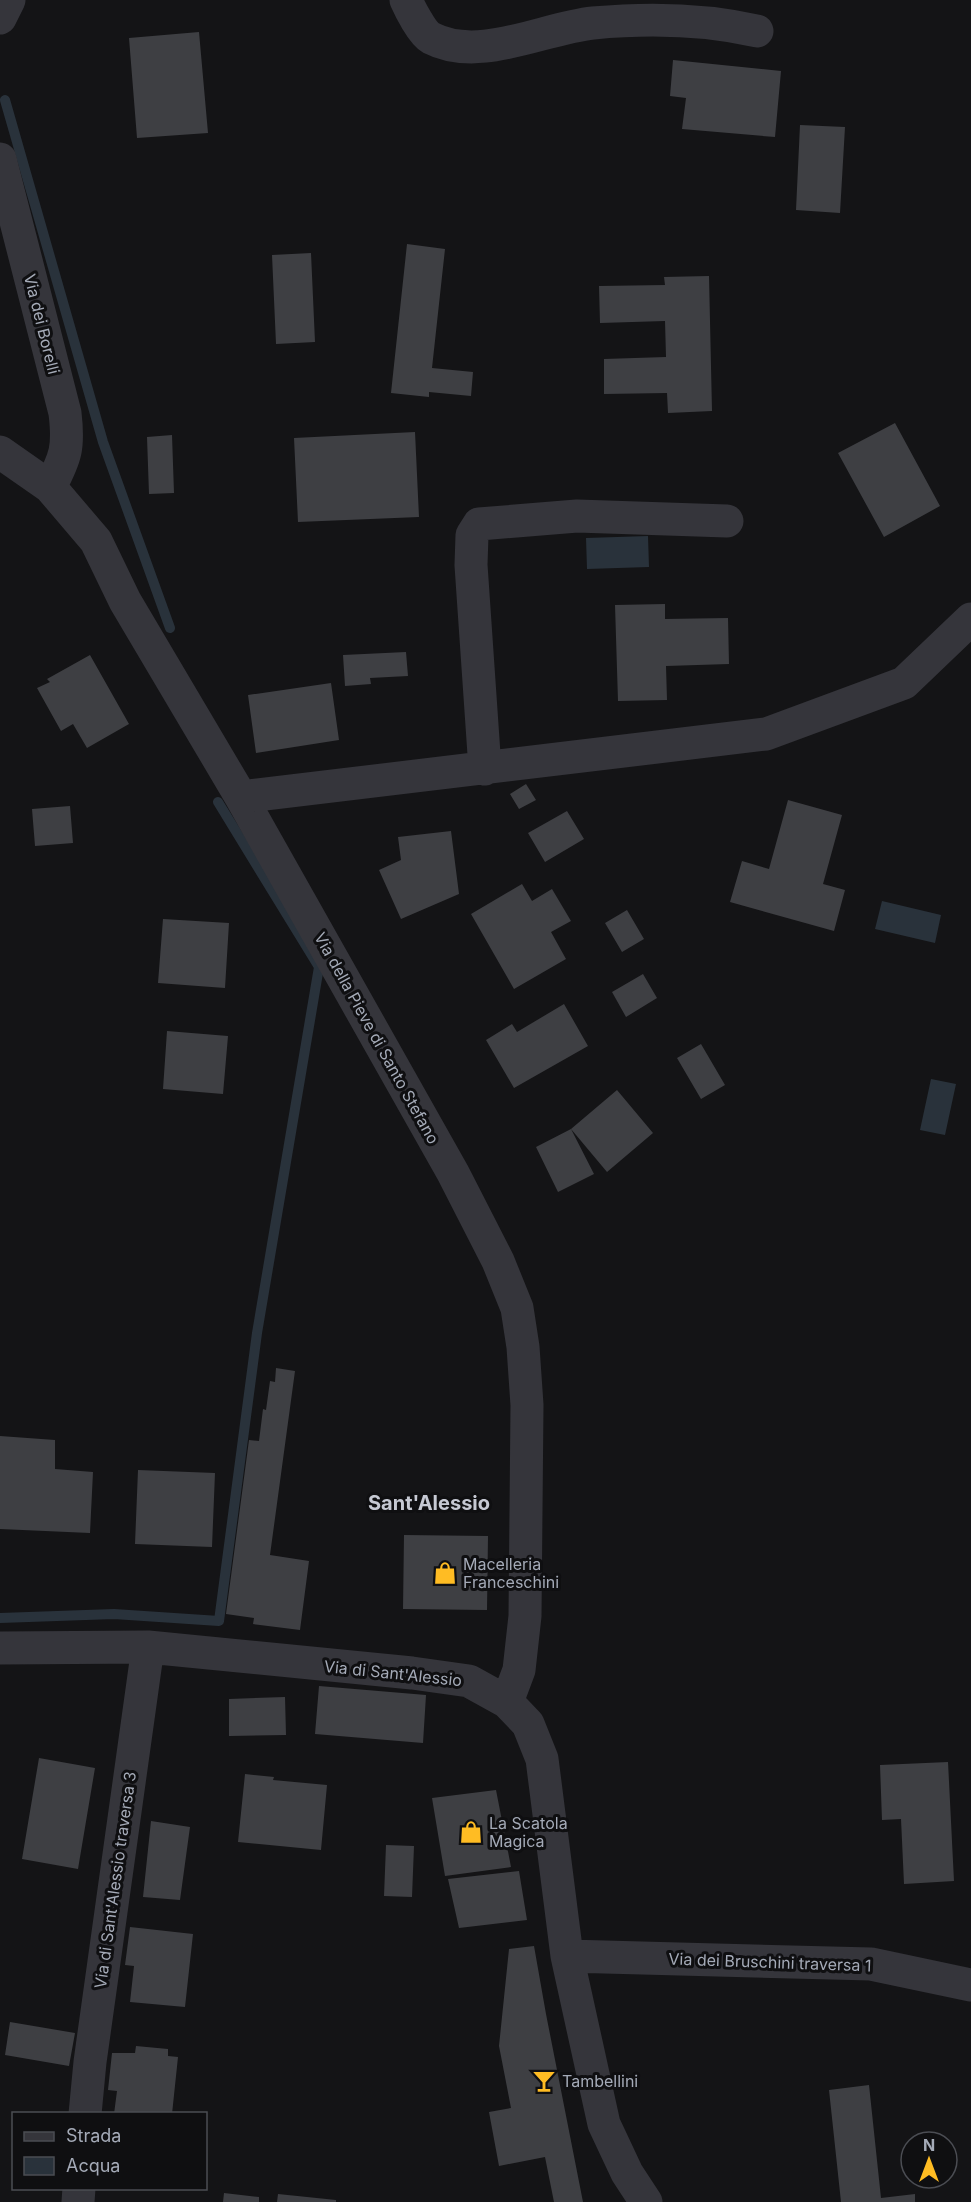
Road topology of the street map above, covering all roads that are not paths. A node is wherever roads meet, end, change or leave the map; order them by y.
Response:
1 (9, 0) edge
2 (406, 0) edge
3 (0, 18) edge
4 (757, 31) dead end
5 (0, 159) edge
6 (0, 452) edge
7 (50, 487) junction
8 (727, 521) dead end
9 (971, 619) edge
10 (485, 769) junction
11 (241, 797) junction
12 (148, 1647) junction
13 (0, 1648) edge
14 (507, 1702) junction
15 (567, 1956) junction
16 (971, 1985) edge
17 (85, 2112) edge
18 (645, 2202) edge

1 - 3 street
2 - 4 street
5 - 7 street, Via dei Borelli
6 - 7 street, Via della Pieve di Santo Stefano
7 - 11 street, Via della Pieve di Santo Stefano
8 - 10 street
9 - 10 street
10 - 11 street
11 - 14 street, Via della Pieve di Santo Stefano
12 - 13 street, Via di Sant'Alessio
12 - 14 street, Via di Sant'Alessio
12 - 17 street, Via di Sant'Alessio traversa 3
14 - 15 street, Via di Sant'Alessio
15 - 16 street, Via dei Bruschini traversa 1
15 - 18 street, Via di Sant'Alessio

